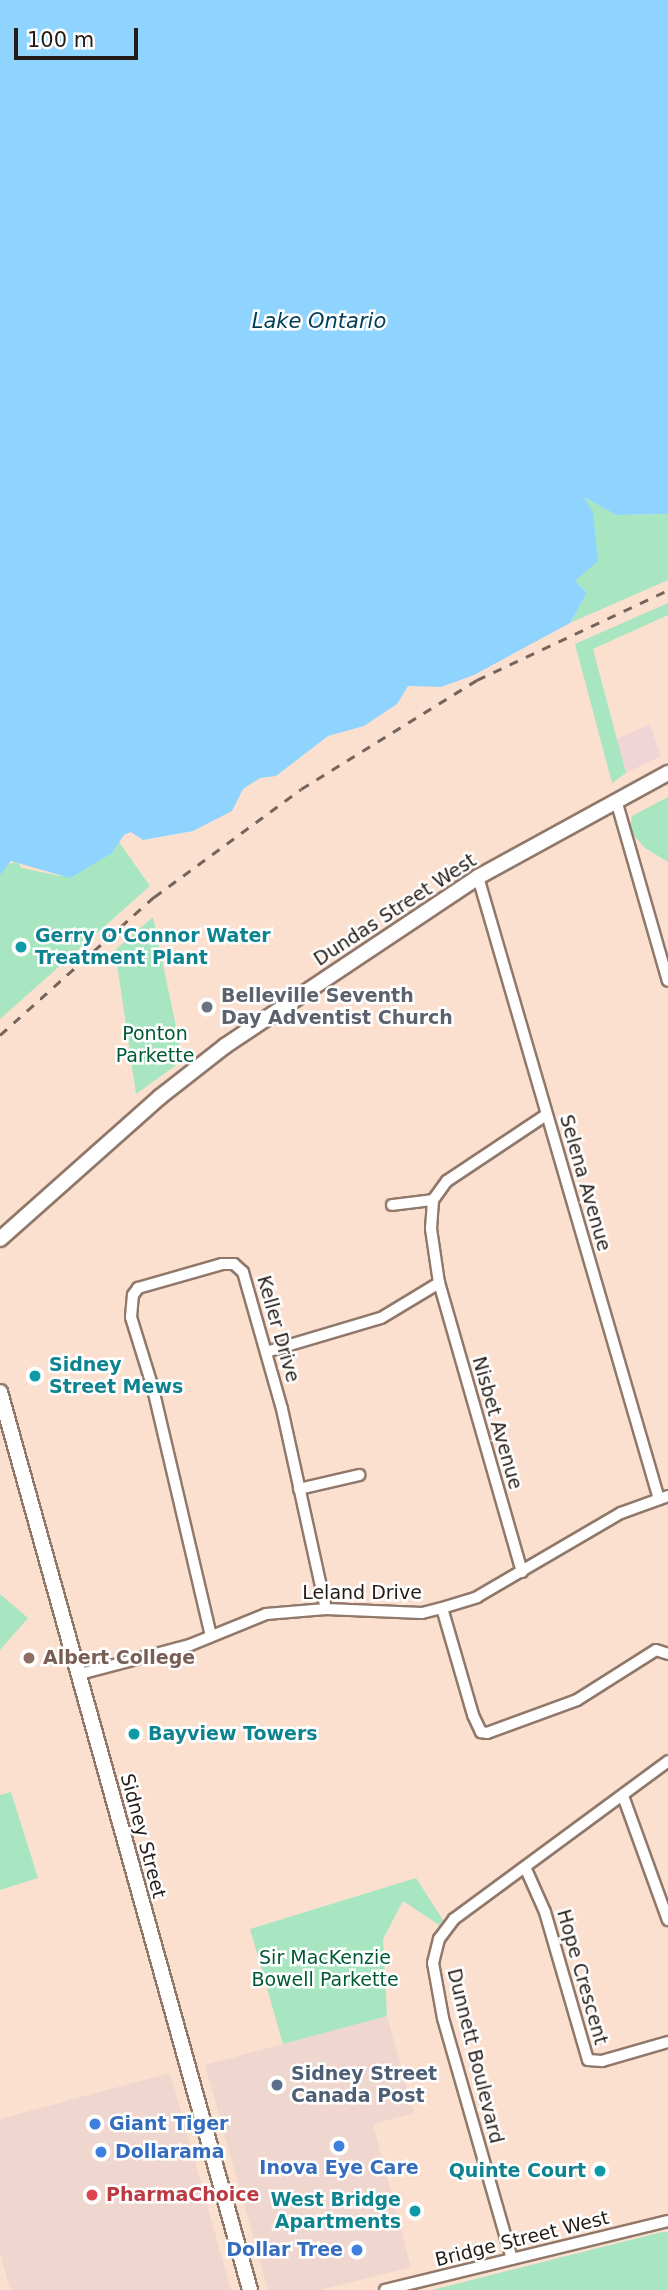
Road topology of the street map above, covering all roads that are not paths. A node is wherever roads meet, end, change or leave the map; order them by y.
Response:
1 (668, 773) edge
2 (616, 800) junction
3 (478, 877) junction
4 (668, 981) edge
5 (547, 1115) junction
6 (433, 1200) junction
7 (391, 1205) dead end
8 (0, 1239) edge
9 (439, 1283) junction
10 (266, 1352) junction
11 (0, 1392) edge
12 (359, 1475) dead end
13 (299, 1489) junction
14 (663, 1498) edge
15 (522, 1572) junction
16 (442, 1608) junction
17 (326, 1609) junction
18 (211, 1636) junction
19 (668, 1654) edge
20 (80, 1674) junction
21 (668, 1761) edge
22 (623, 1796) junction
23 (525, 1867) junction
24 (668, 1920) edge
25 (668, 2042) edge
26 (668, 2221) edge
27 (512, 2259) junction
28 (250, 2290) edge
29 (385, 2290) edge

1 - 2 main road, Dundas Street West
2 - 3 main road, Dundas Street West
2 - 4 street
3 - 5 street, Selena Avenue
3 - 8 main road, Dundas Street West
5 - 6 street
5 - 14 street, Selena Avenue
6 - 7 street
6 - 9 street, Nisbet Avenue
9 - 10 street
9 - 15 street, Nisbet Avenue
10 - 13 street, Keller Drive
10 - 18 street, Keller Drive
11 - 20 main road, Sidney Street
12 - 13 street
13 - 17 street, Keller Drive
14 - 15 street, Leland Drive
15 - 16 street, Leland Drive
16 - 17 street, Leland Drive
16 - 19 street
17 - 18 street, Leland Drive
18 - 20 street, Leland Drive
20 - 28 main road, Sidney Street
21 - 22 street, Dunnett Boulevard
22 - 23 street, Dunnett Boulevard
22 - 24 street
23 - 25 street, Hope Crescent
23 - 27 street, Dunnett Boulevard
26 - 27 street, Bridge Street West
27 - 29 street, Bridge Street West

